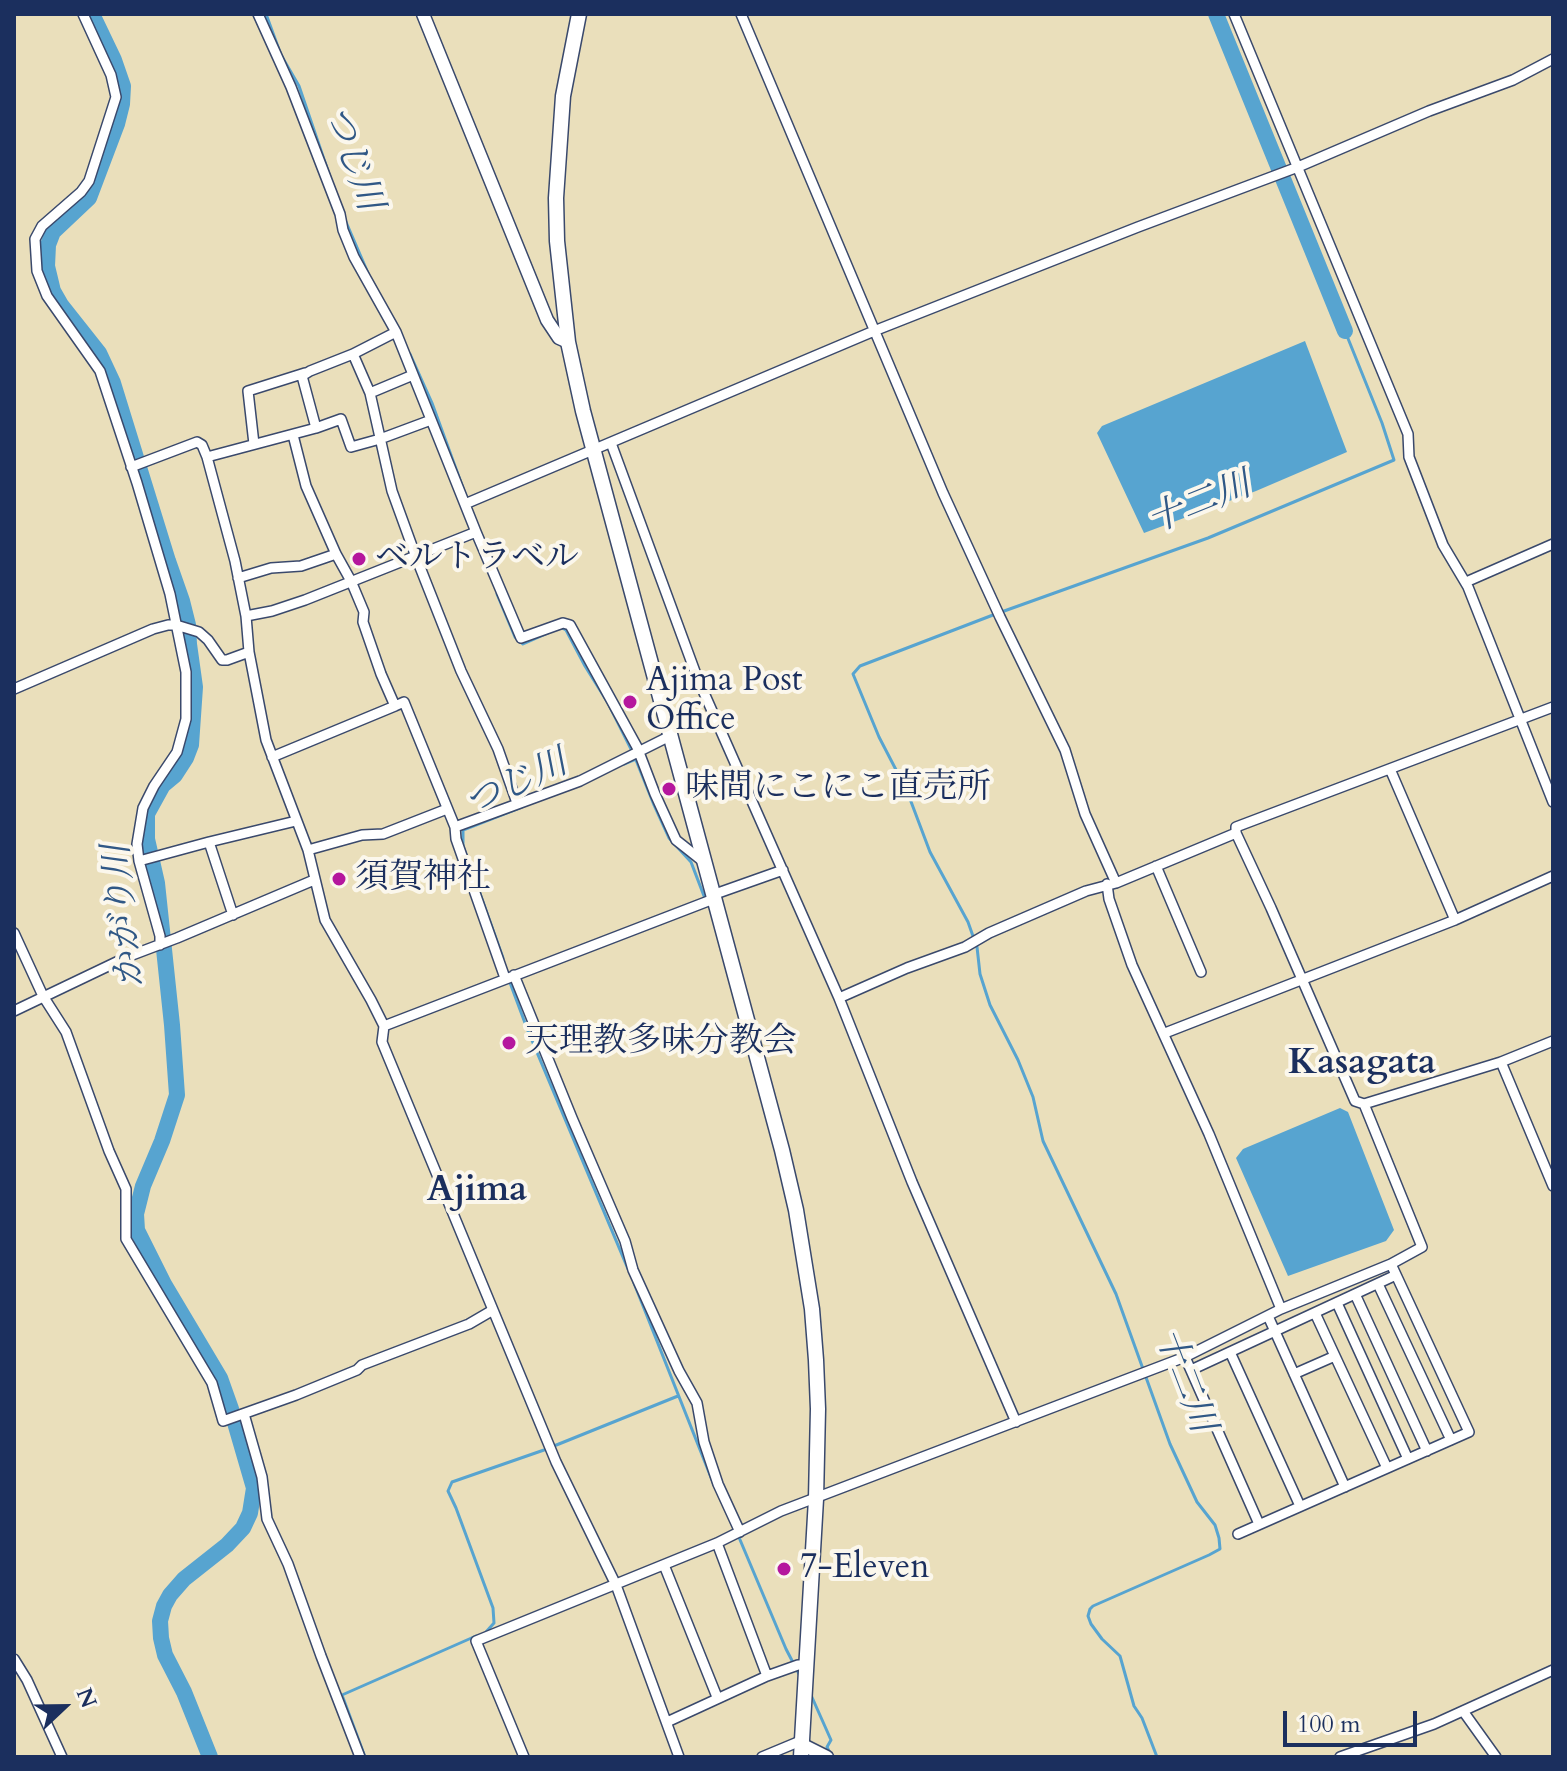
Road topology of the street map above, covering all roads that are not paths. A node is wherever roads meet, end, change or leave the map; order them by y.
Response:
1 (83, 14) edge
2 (258, 14) edge
3 (423, 14) edge
4 (579, 14) edge
5 (741, 14) edge
6 (1234, 14) edge
7 (1553, 59) edge
8 (1298, 167) junction
9 (874, 331) junction
10 (396, 332) junction
11 (568, 342) junction
12 (353, 354) junction
13 (308, 372) junction
14 (413, 375) junction
15 (370, 393) junction
16 (431, 420) junction
17 (316, 428) junction
18 (293, 435) junction
19 (380, 439) junction
20 (611, 443) junction
21 (254, 444) junction
22 (594, 450) junction
23 (207, 457) junction
24 (131, 467) junction
25 (465, 504) junction
26 (476, 532) junction
27 (1553, 544) edge
28 (336, 554) junction
29 (416, 557) junction
30 (238, 578) junction
31 (351, 581) junction
32 (1466, 582) junction
33 (246, 616) junction
34 (176, 625) junction
35 (249, 652) junction
36 (14, 689) edge
37 (395, 706) junction
38 (1553, 707) edge
39 (1520, 719) junction
40 (670, 736) junction
41 (638, 752) junction
42 (272, 757) junction
43 (1390, 769) junction
44 (1553, 802) edge
45 (517, 803) junction
46 (447, 809) junction
47 (296, 821) junction
48 (455, 827) junction
49 (1236, 833) junction
50 (209, 842) junction
51 (308, 850) junction
52 (139, 861) junction
53 (705, 863) junction
54 (1156, 866) junction
55 (783, 870) junction
56 (1553, 876) edge
57 (314, 880) junction
58 (1111, 884) junction
59 (714, 897) junction
60 (233, 915) junction
61 (1455, 920) junction
62 (14, 933) edge
63 (160, 945) junction
64 (1201, 972) dead end
65 (509, 977) junction
66 (1302, 980) junction
67 (43, 996) junction
68 (839, 998) junction
69 (14, 1011) edge
70 (384, 1026) junction
71 (1165, 1033) junction
72 (1553, 1041) edge
73 (1501, 1062) junction
74 (1364, 1104) junction
75 (1553, 1186) edge
76 (1391, 1264) junction
77 (1396, 1275) junction
78 (1378, 1284) junction
79 (1355, 1294) junction
80 (1337, 1303) junction
81 (1281, 1309) junction
82 (493, 1310) junction
83 (1315, 1313) junction
84 (1268, 1316) junction
85 (1275, 1331) junction
86 (1230, 1352) junction
87 (1335, 1356) junction
88 (1185, 1357) junction
89 (1191, 1370) junction
90 (1294, 1374) junction
91 (244, 1414) junction
92 (1016, 1422) junction
93 (1451, 1440) junction
94 (1427, 1451) junction
95 (1408, 1459) junction
96 (1387, 1468) junction
97 (1345, 1487) junction
98 (816, 1499) junction
99 (1300, 1506) junction
100 (1259, 1524) junction
101 (740, 1532) junction
102 (1238, 1534) dead end
103 (717, 1543) junction
104 (664, 1565) junction
105 (616, 1585) junction
106 (14, 1659) edge
107 (799, 1666) junction
108 (1553, 1670) edge
109 (767, 1676) junction
110 (717, 1697) junction
111 (1463, 1711) junction
112 (667, 1722) junction
113 (802, 1751) edge
114 (62, 1757) edge
115 (360, 1757) edge
116 (524, 1757) edge
117 (679, 1757) edge
118 (762, 1757) edge
119 (827, 1757) edge
120 (1340, 1757) edge
121 (1496, 1757) edge

1 - 24 street
2 - 10 street
3 - 11 street
4 - 11 main road
5 - 9 street
6 - 8 street
7 - 8 street
8 - 9 street
8 - 32 street
9 - 20 street
9 - 58 street
10 - 12 street
10 - 14 street
11 - 22 main road
12 - 13 street
12 - 15 street
13 - 17 street
13 - 21 street
14 - 15 street
14 - 16 street
15 - 19 street
16 - 19 street
16 - 25 street
17 - 18 street
17 - 19 street
18 - 21 street
18 - 28 street
19 - 29 street
20 - 22 street
20 - 55 street
21 - 23 street
22 - 25 street
22 - 40 main road
23 - 24 street
23 - 30 street
24 - 34 street
25 - 26 street
26 - 29 street
26 - 41 street
27 - 32 street
28 - 30 street
28 - 31 street
29 - 31 street
29 - 45 street
30 - 33 street
31 - 33 street
31 - 37 street
32 - 39 street
33 - 35 street
34 - 35 street
34 - 36 street
34 - 52 street
35 - 42 street
37 - 42 street
37 - 46 street
38 - 39 street
39 - 43 street
39 - 44 street
40 - 41 street
40 - 53 main road
41 - 45 street
41 - 53 street
42 - 47 street
43 - 49 street
43 - 61 street
45 - 48 street
46 - 48 street
46 - 51 street
47 - 50 street
47 - 51 street
48 - 65 street
49 - 54 street
49 - 66 street
50 - 52 street
50 - 60 street
51 - 57 street
52 - 63 street
53 - 59 main road
54 - 58 street
54 - 64 street
55 - 59 street
55 - 68 street
56 - 61 street
57 - 60 street
57 - 70 street
58 - 68 street
58 - 71 street
59 - 65 street
59 - 98 main road
60 - 63 street
61 - 66 street
62 - 67 street
63 - 67 street
65 - 70 street
65 - 101 street
66 - 71 street
66 - 74 street
67 - 69 street
67 - 91 street
68 - 92 street
70 - 82 street
71 - 81 street
72 - 73 street
73 - 74 street
73 - 75 street
74 - 76 street
76 - 77 street
76 - 81 street
77 - 78 street
77 - 93 street
78 - 79 street
78 - 93 street
79 - 80 street
79 - 94 street
80 - 83 street
80 - 95 street
81 - 84 street
82 - 91 street
82 - 105 street
83 - 85 street
83 - 87 street
84 - 85 street
84 - 88 street
85 - 86 street
85 - 90 street
86 - 89 street
86 - 99 street
87 - 90 street
87 - 96 street
88 - 89 street
88 - 92 street
89 - 100 street
90 - 97 street
91 - 115 street
92 - 98 street
93 - 94 street
94 - 95 street
95 - 96 street
96 - 97 street
97 - 99 street
98 - 101 street
98 - 107 main road
99 - 100 street
100 - 102 street
101 - 103 street
103 - 104 street
103 - 109 street
104 - 105 street
104 - 110 street
105 - 112 street
105 - 116 street
106 - 114 street
107 - 109 street
107 - 113 main road
108 - 111 street
109 - 110 street
110 - 112 street
111 - 120 street
111 - 121 street
112 - 117 street
113 - 118 street
113 - 119 street

